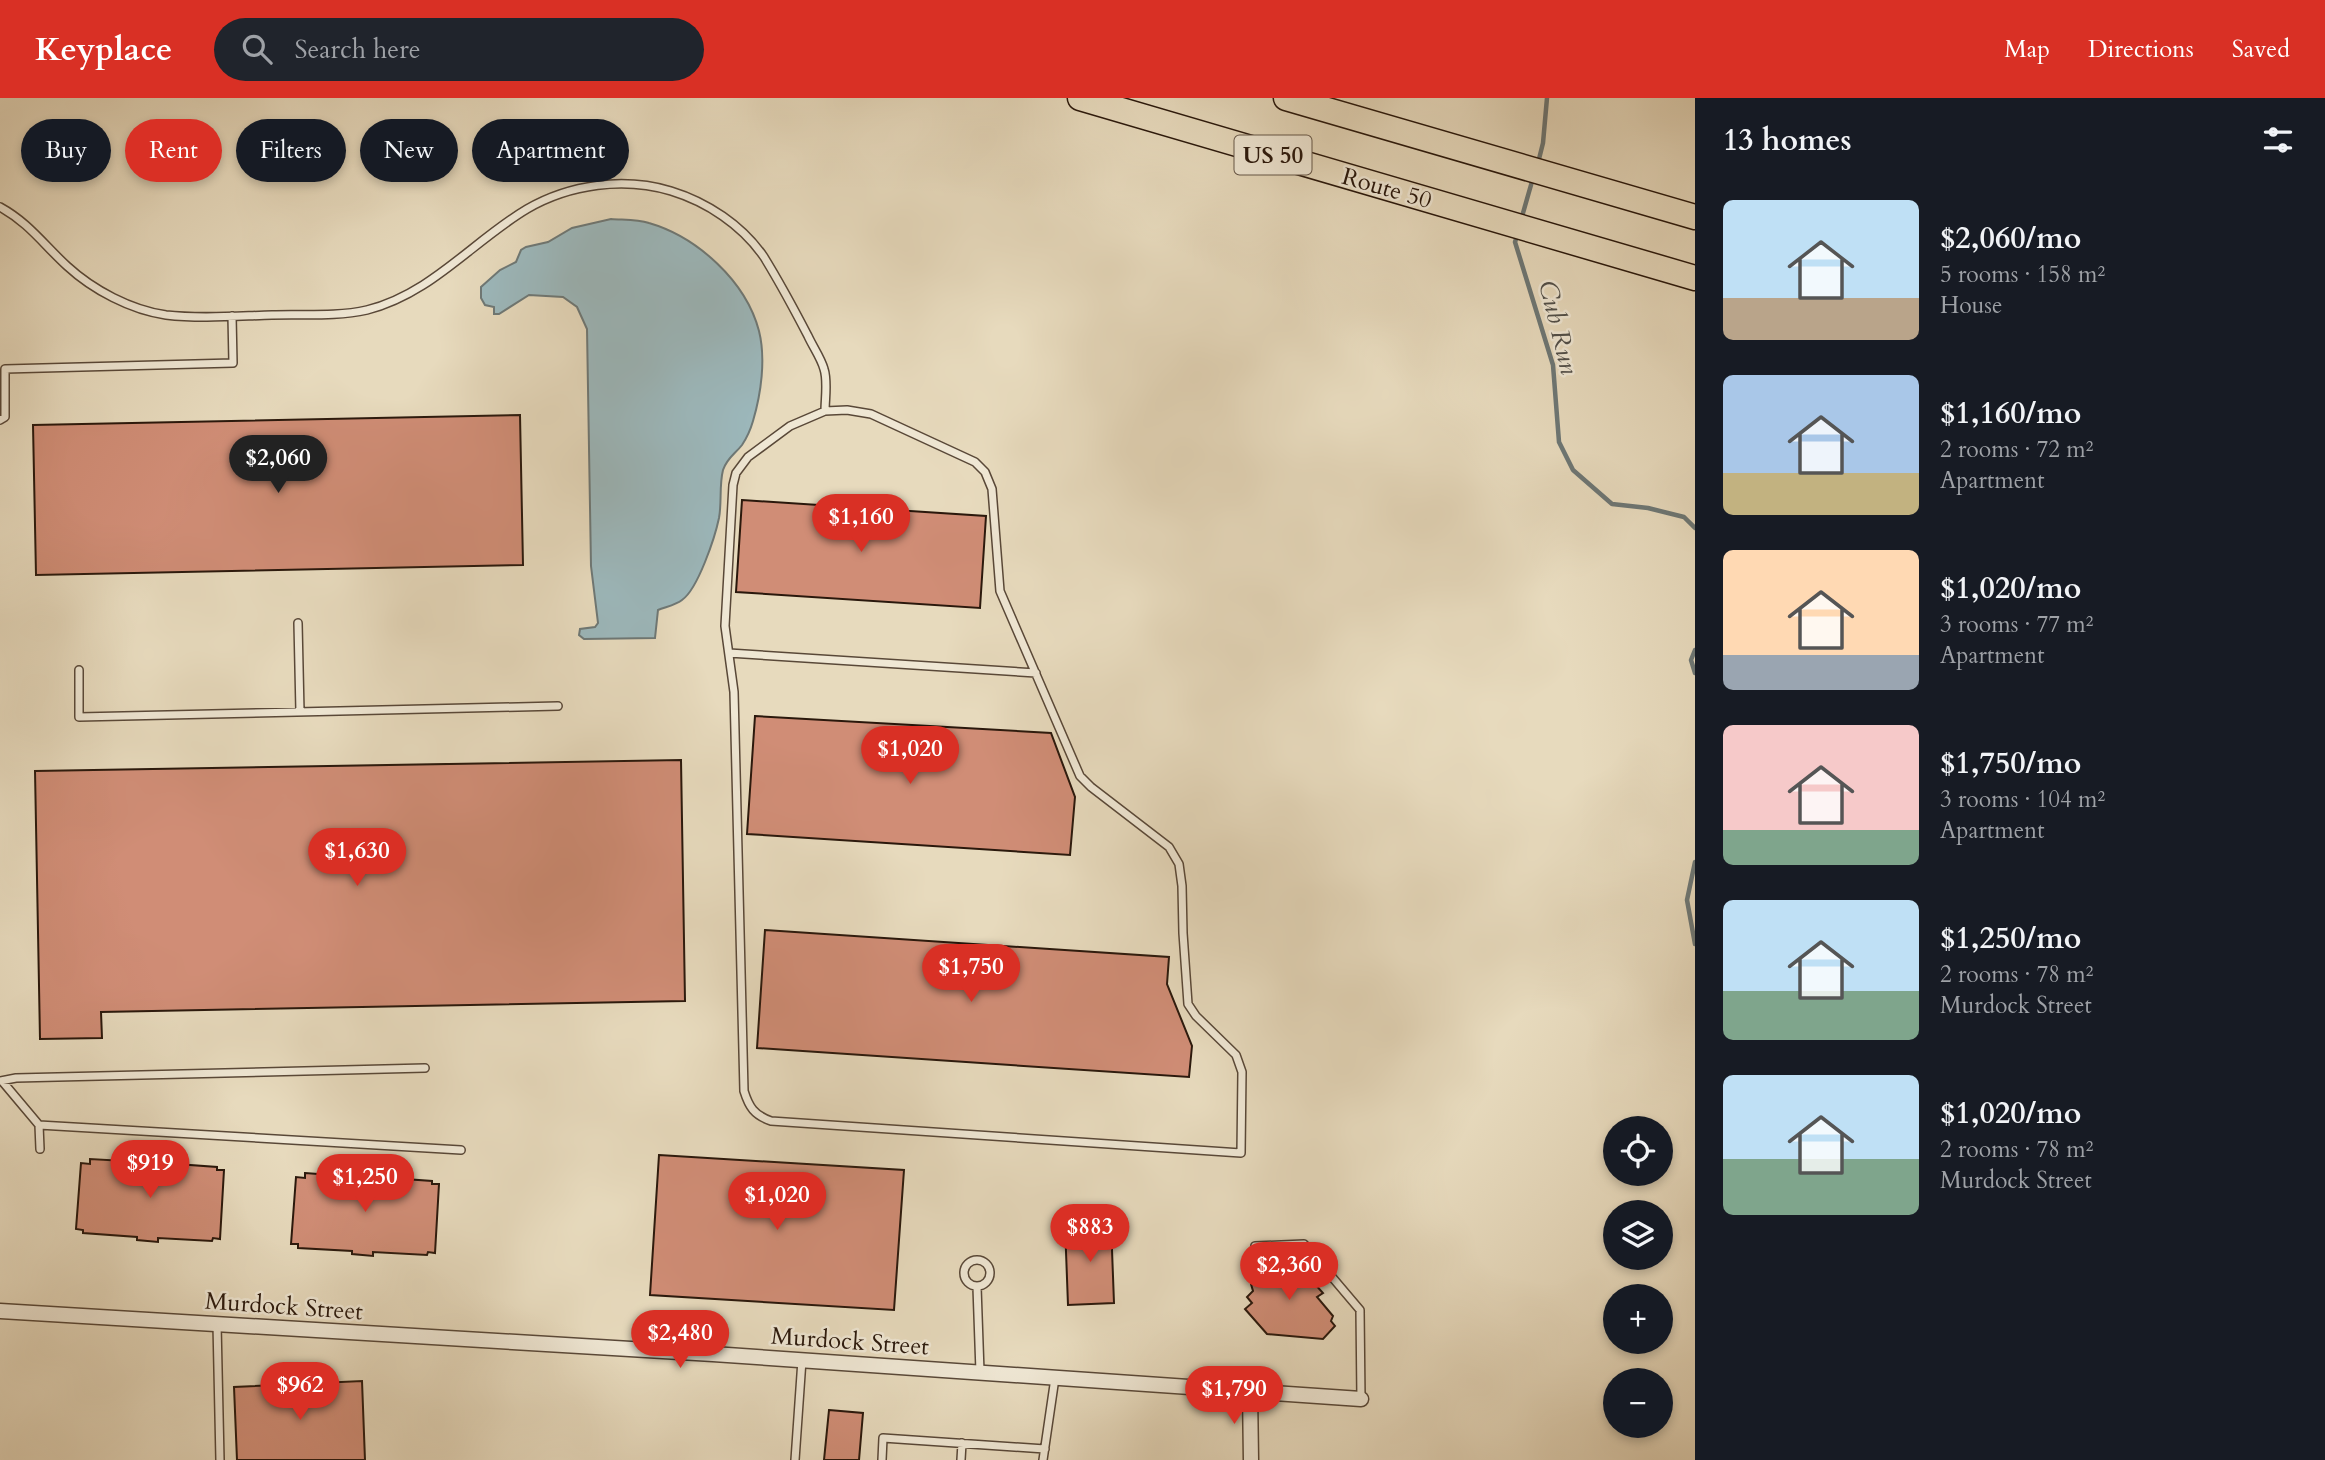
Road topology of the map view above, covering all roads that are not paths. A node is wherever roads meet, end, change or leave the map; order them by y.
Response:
1 (1080, 98) edge
2 (1286, 98) edge
3 (0, 207) edge
4 (1695, 217) edge
5 (1695, 278) edge
6 (232, 316) junction
7 (825, 411) junction
8 (0, 420) edge
9 (298, 624) dead end
10 (729, 653) junction
11 (79, 670) dead end
12 (1036, 673) junction
13 (558, 706) dead end
14 (300, 712) junction
15 (425, 1068) dead end
16 (1, 1081) edge
17 (39, 1125) junction
18 (40, 1149) dead end
19 (461, 1150) dead end
20 (1255, 1246) dead end
21 (977, 1287) dead end
22 (0, 1311) edge
23 (218, 1324) junction
24 (802, 1360) junction
25 (980, 1372) junction
26 (1055, 1377) junction
27 (1250, 1391) junction
28 (1361, 1399) joint
29 (962, 1443) junction
30 (1045, 1449) junction
31 (220, 1460) edge
32 (795, 1460) edge
33 (882, 1460) edge
34 (961, 1460) edge
35 (1043, 1460) edge
36 (1251, 1460) edge

1 - 5 highway, Route 50 / US 50
2 - 4 highway, US 50
3 - 6 lane
6 - 7 lane
6 - 8 lane
7 - 10 lane
7 - 12 lane
9 - 14 lane
10 - 12 lane
10 - 12 lane
11 - 14 lane
13 - 14 lane
15 - 16 lane
16 - 17 lane
17 - 18 lane
17 - 19 lane
20 - 28 lane
21 - 25 lane
22 - 23 street, Murdock Street
23 - 24 street, Murdock Street
23 - 31 lane
24 - 25 street, Murdock Street
24 - 32 lane
25 - 26 street, Murdock Street
26 - 27 street, Murdock Street
26 - 30 lane
27 - 28 street, Murdock Street
27 - 36 street
29 - 30 lane
29 - 33 lane
29 - 34 lane
30 - 35 lane

